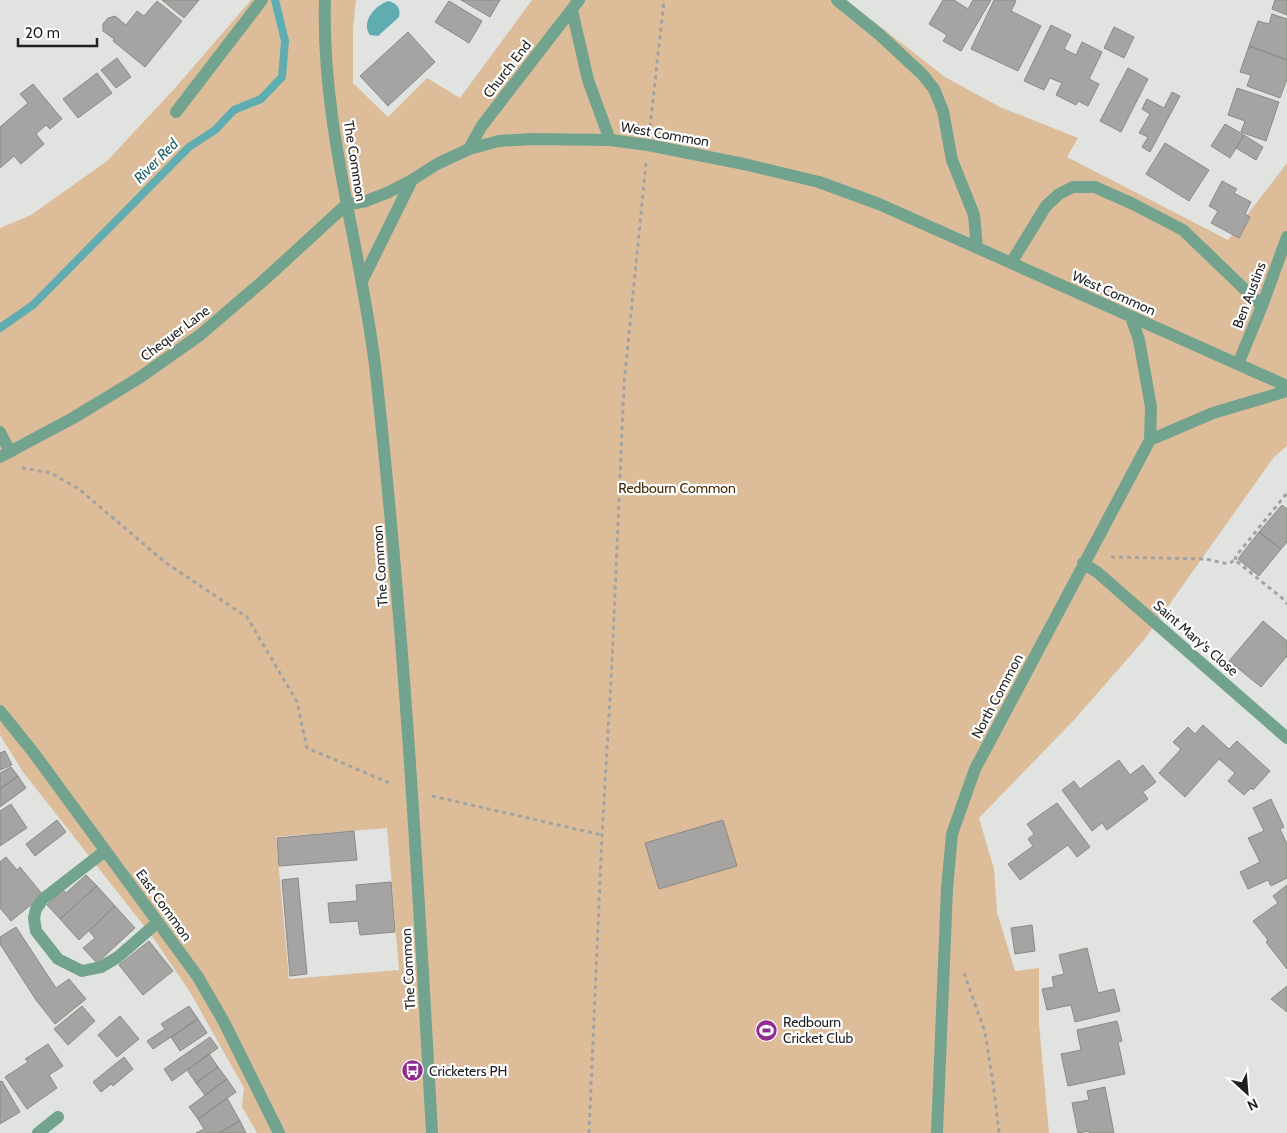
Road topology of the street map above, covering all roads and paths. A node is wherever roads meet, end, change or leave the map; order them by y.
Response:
1 (262, 0) edge
2 (325, 0) edge
3 (664, 0) edge
4 (837, 0) edge
5 (575, 5) edge
6 (176, 112) dead end
7 (610, 140) junction
8 (648, 145) junction
9 (469, 149) junction
10 (412, 180) junction
11 (346, 204) junction
12 (1287, 236) edge
13 (977, 248) junction
14 (1011, 263) junction
15 (362, 279) junction
16 (1262, 306) junction
17 (1132, 317) junction
18 (1238, 364) junction
19 (1287, 386) edge
20 (1287, 391) edge
21 (0, 432) edge
22 (1150, 440) junction
23 (5, 454) edge
24 (1287, 493) edge
25 (1235, 560) junction
26 (1083, 563) junction
27 (1098, 572) junction
28 (1287, 592) edge
29 (1282, 598) junction
30 (1287, 604) edge
31 (0, 711) edge
32 (1287, 738) edge
33 (412, 792) junction
34 (602, 835) junction
35 (105, 851) junction
36 (158, 922) junction
37 (961, 964) dead end
38 (58, 1116) dead end
39 (38, 1133) edge
40 (279, 1133) edge
41 (432, 1133) edge
42 (589, 1133) edge
43 (937, 1133) edge
44 (999, 1133) edge

1 - 6 street
2 - 11 street, The Common
3 - 8 path
4 - 13 street
5 - 7 street, Church End
5 - 9 street, Church End
7 - 8 street, West Common
7 - 9 street, West Common
8 - 13 street, West Common
8 - 34 path
9 - 10 street, West Common
10 - 11 street, West Common
10 - 15 street
11 - 15 street, The Common
11 - 23 street, Chequer Lane
12 - 16 street, Ben Austins
13 - 14 street, West Common
14 - 16 street
14 - 17 street, West Common
15 - 33 street, The Common
16 - 18 street, Ben Austins
17 - 18 street, West Common
17 - 22 street
18 - 19 street, West Common
20 - 22 street
21 - 23 street
22 - 26 street, North Common
23 - 33 path
24 - 25 path
25 - 27 path
25 - 29 path
26 - 27 street, Saint Mary's Close
26 - 43 street, North Common
27 - 32 street, Saint Mary's Close
28 - 29 path
29 - 30 path
31 - 35 street, East Common
33 - 34 path
33 - 41 street, The Common
34 - 42 path
35 - 36 street, East Common
35 - 36 street
36 - 40 street, East Common
37 - 44 path
38 - 39 street

